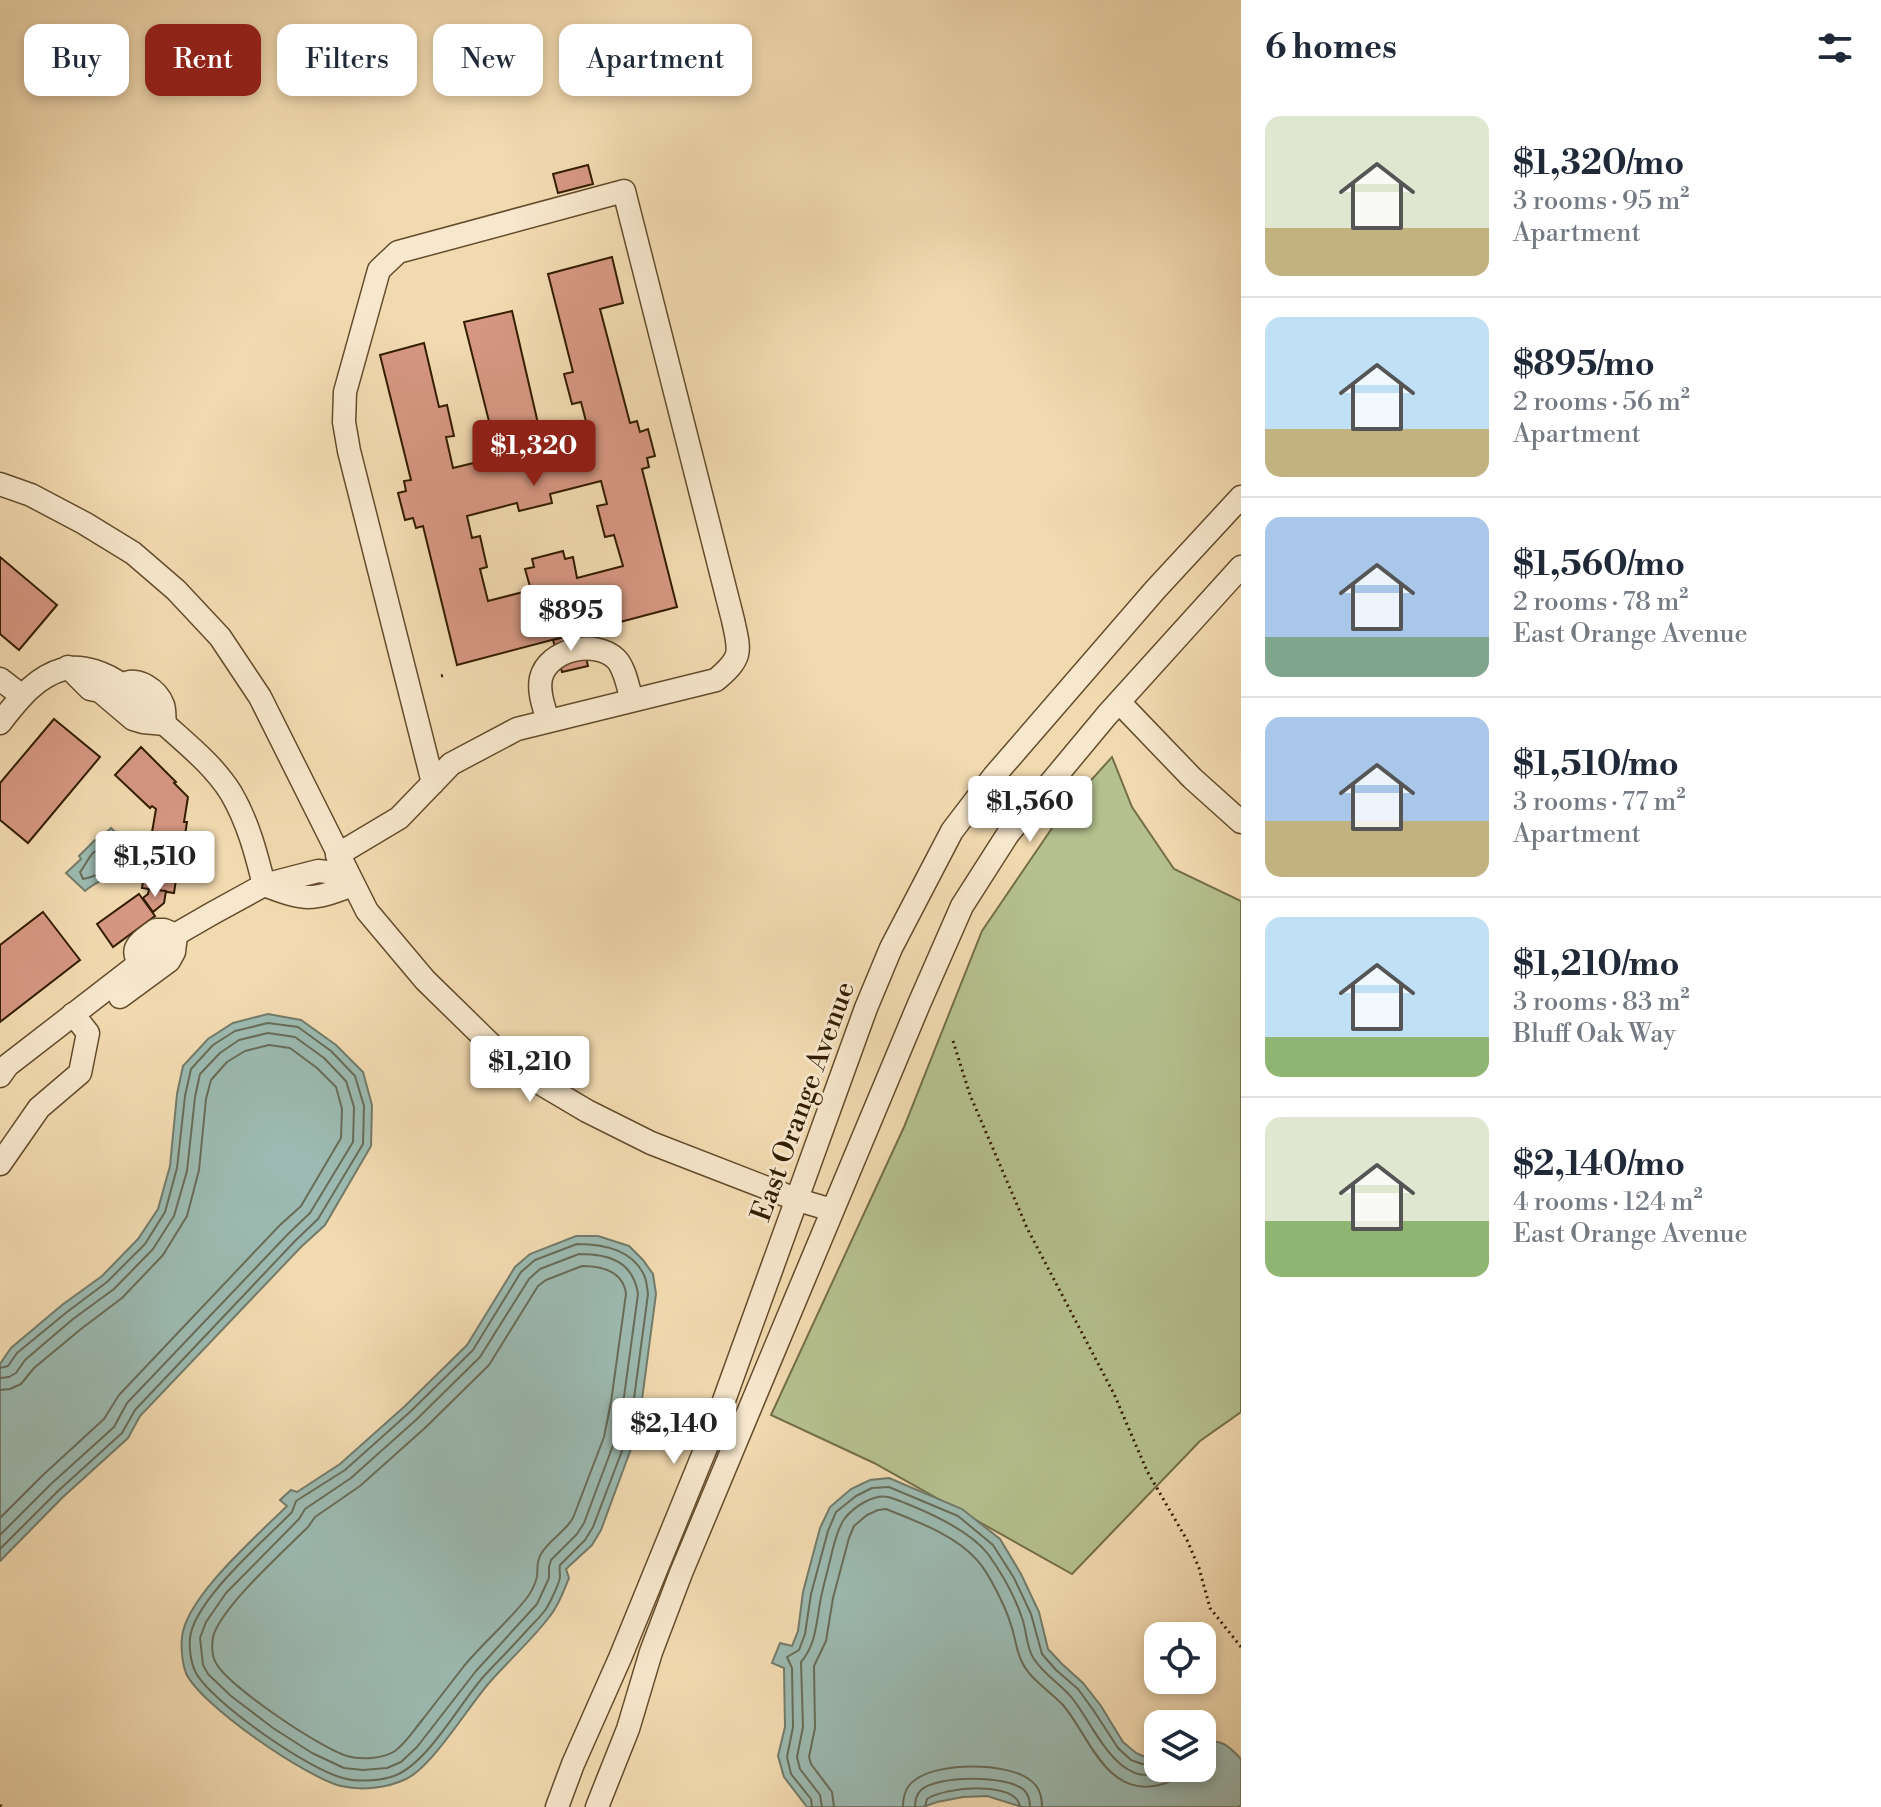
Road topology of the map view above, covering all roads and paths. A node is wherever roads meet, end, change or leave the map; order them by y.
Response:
1 (0, 484) edge
2 (1241, 497) edge
3 (1241, 567) edge
4 (0, 679) edge
5 (22, 696) junction
6 (632, 700) junction
7 (1119, 702) junction
8 (548, 721) junction
9 (0, 723) edge
10 (433, 783) junction
11 (1241, 822) edge
12 (346, 871) junction
13 (264, 885) junction
14 (73, 1014) junction
15 (953, 1041) dead end
16 (0, 1076) edge
17 (0, 1164) edge
18 (798, 1200) junction
19 (832, 1210) junction
20 (1241, 1647) edge
21 (557, 1807) edge
22 (597, 1807) edge

1 - 12 street
2 - 18 street, East Orange Avenue
3 - 7 street
4 - 5 street
5 - 9 street
5 - 13 street
6 - 8 street
6 - 8 street
6 - 10 street
7 - 11 street
7 - 19 street
8 - 10 street
10 - 12 street
12 - 13 street
12 - 18 street
13 - 14 street
14 - 16 street
14 - 17 street
15 - 20 path
18 - 19 street
18 - 21 street, East Orange Avenue
19 - 22 street

